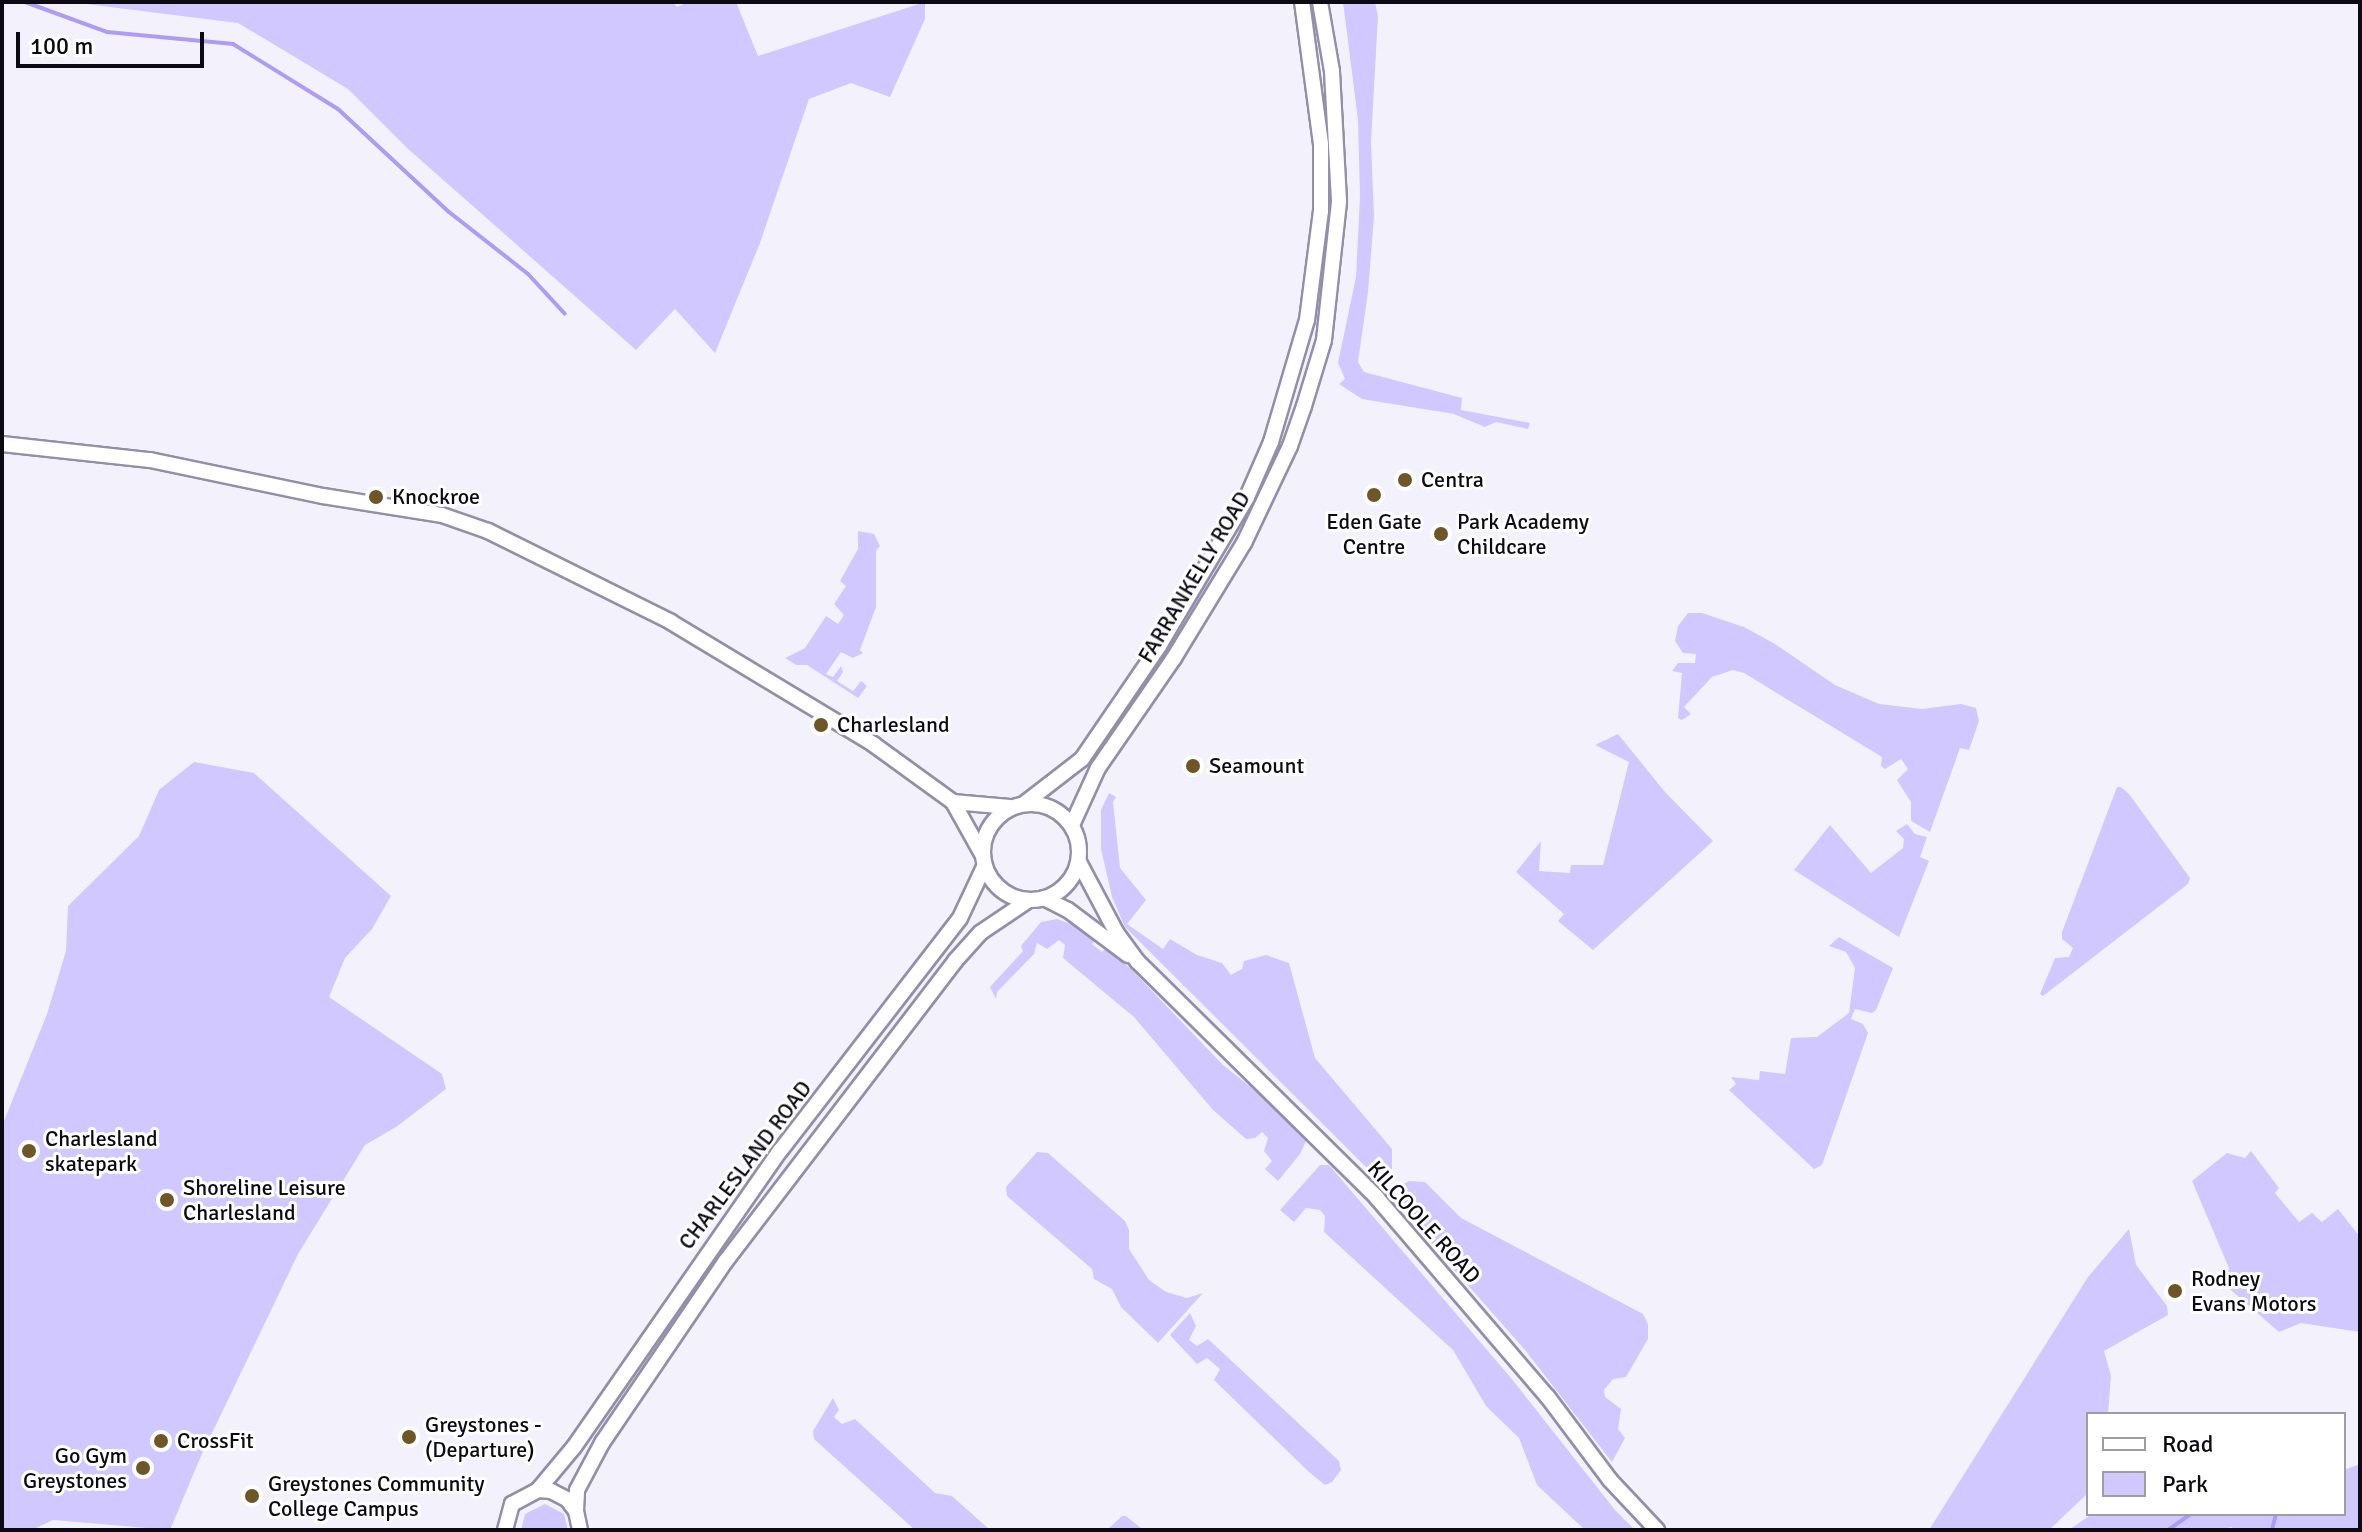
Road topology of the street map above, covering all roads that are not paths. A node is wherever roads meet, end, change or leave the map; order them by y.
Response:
1 (1302, 2) edge
2 (1320, 2) edge
3 (2, 444) edge
4 (953, 802) junction
5 (1018, 805) junction
6 (1072, 825) junction
7 (983, 860) junction
8 (1079, 862) junction
9 (1036, 899) junction
10 (1138, 962) junction
11 (538, 1490) junction
12 (576, 1511) junction
13 (505, 1530) edge
14 (580, 1530) edge
15 (1657, 1530) edge

1 - 5 main road, FARRANKELLY ROAD
2 - 6 main road, FARRANKELLY ROAD
3 - 4 main road
4 - 5 main road
4 - 7 main road
5 - 6 main road
5 - 7 main road
6 - 8 main road
7 - 9 main road
7 - 11 main road, CHARLESLAND ROAD
8 - 9 main road
8 - 10 main road
9 - 10 main road
9 - 12 main road, CHARLESLAND ROAD
10 - 15 main road, KILCOOLE ROAD
11 - 12 main road
11 - 13 main road, CHARLESLAND ROAD
12 - 14 main road

